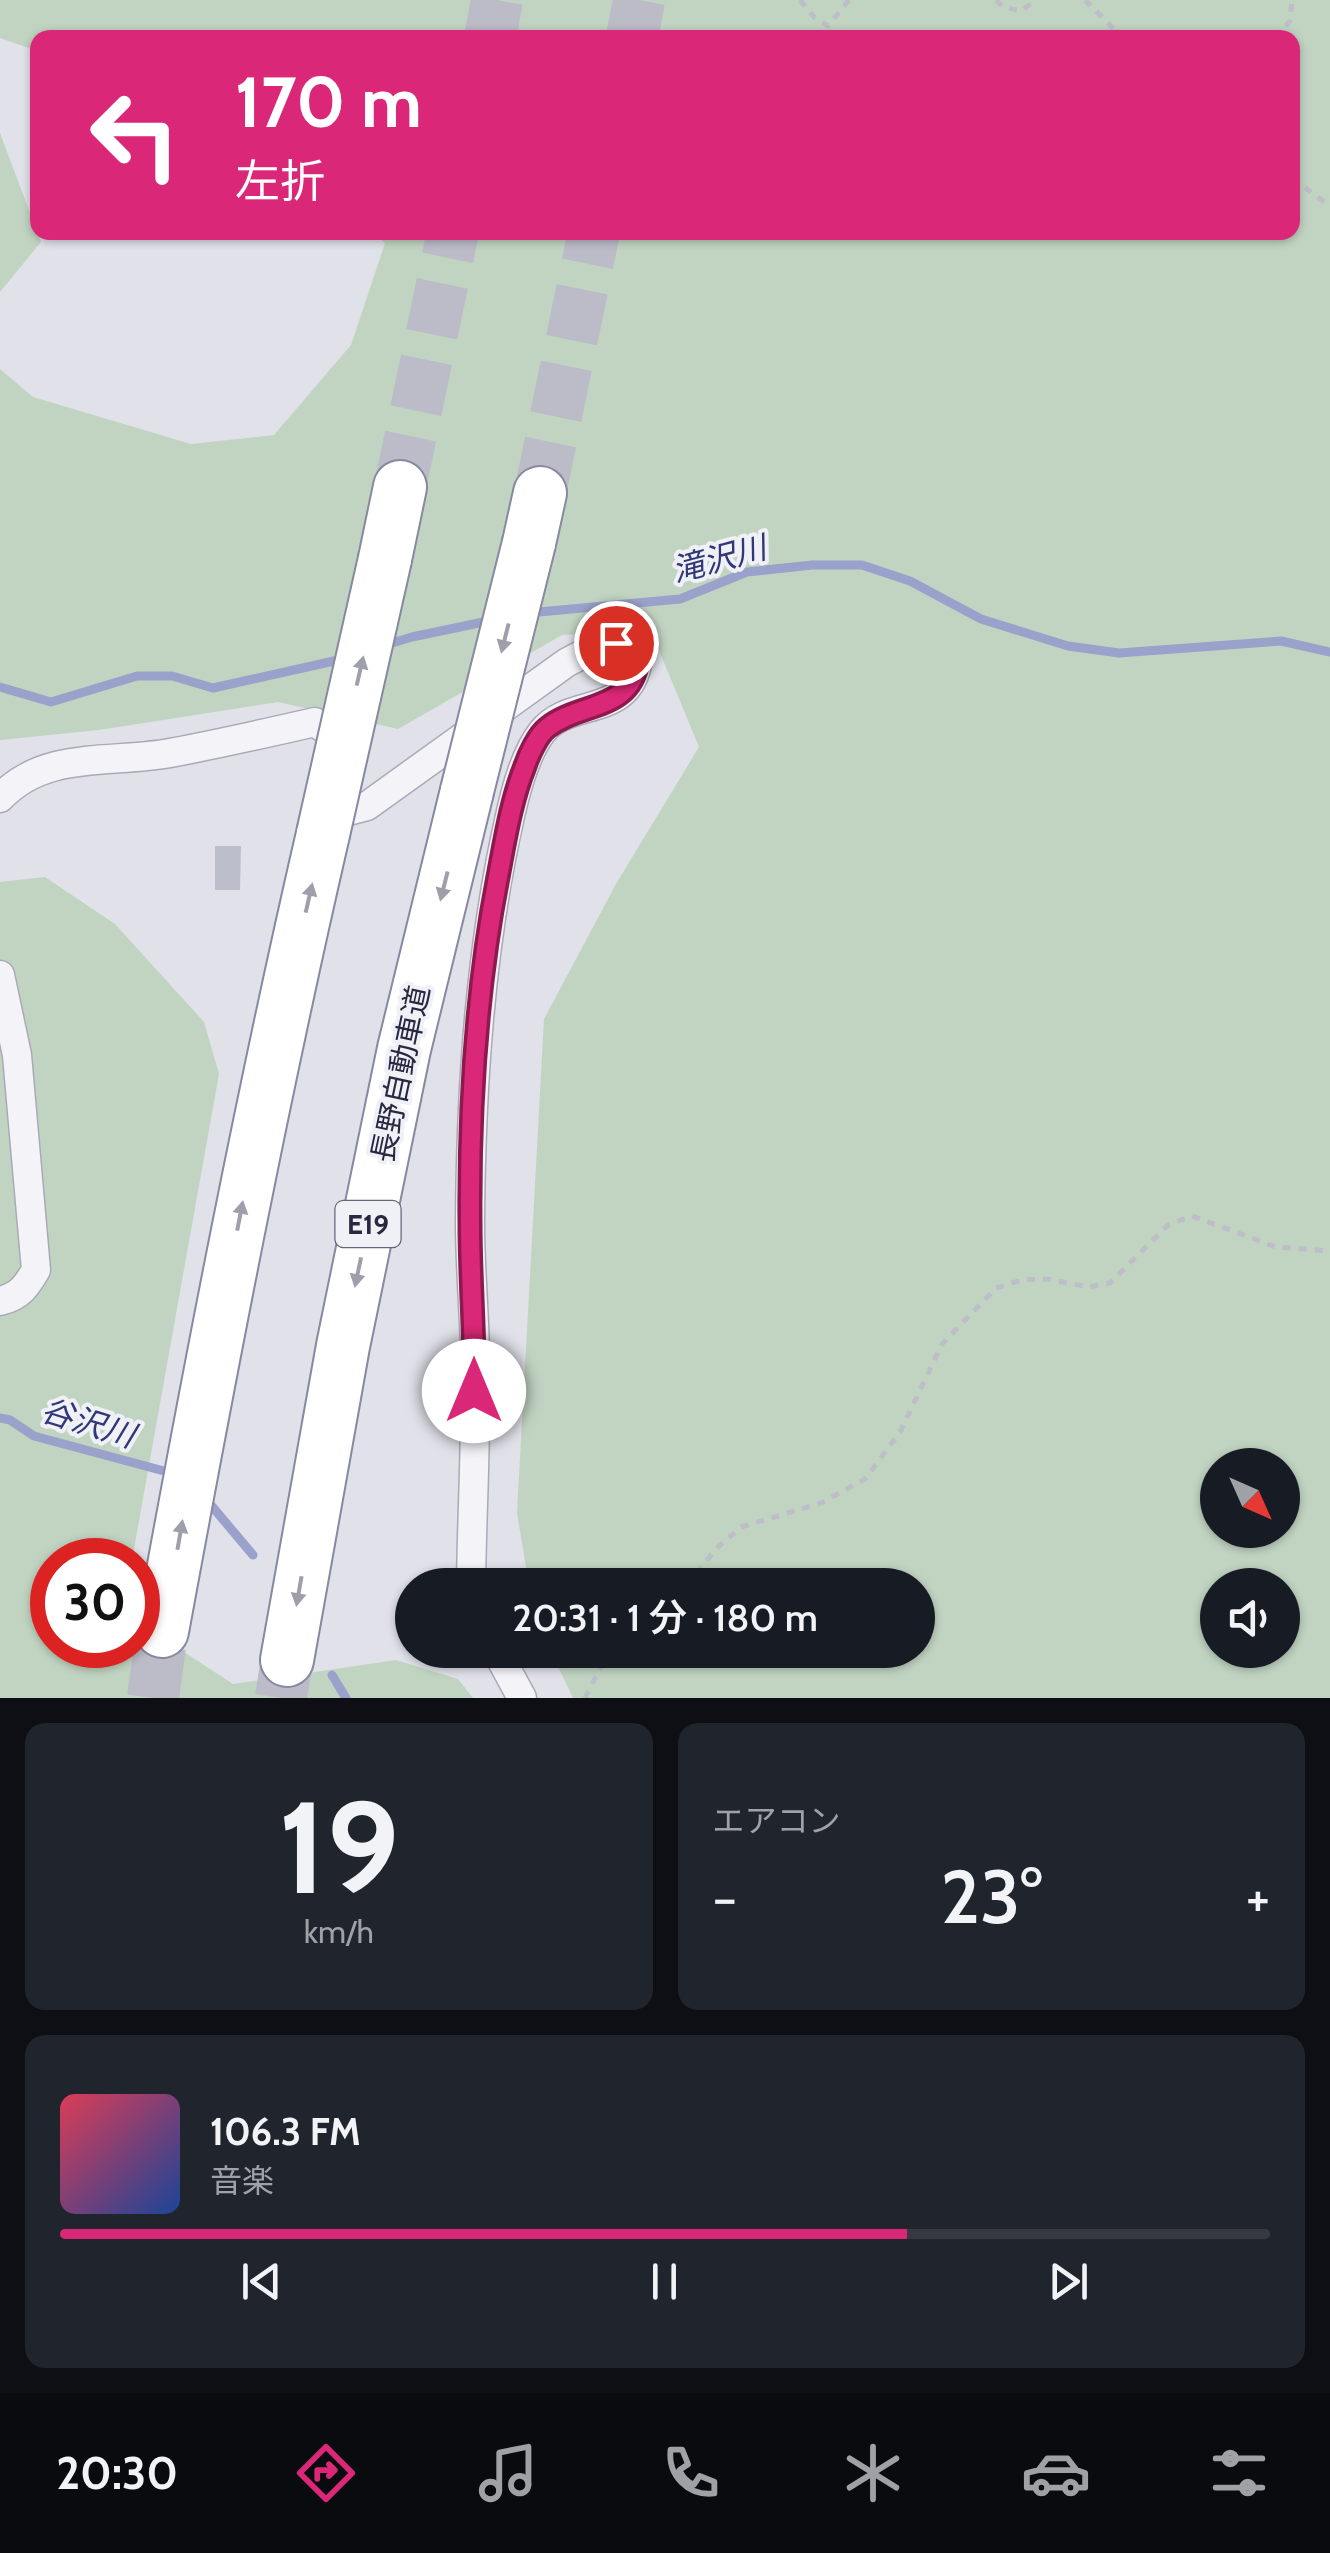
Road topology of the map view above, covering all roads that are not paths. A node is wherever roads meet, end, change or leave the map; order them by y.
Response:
1 (400, 486) tunnel mouth
2 (540, 493) tunnel mouth
3 (0, 798) edge
4 (0, 975) edge
5 (0, 1300) edge
6 (470, 1568) edge
7 (162, 1631) tunnel mouth
8 (287, 1660) tunnel mouth
9 (506, 1668) edge
10 (522, 1698) edge

7 -> 1 highway, bridge
2 -> 8 highway, 長野自動車道 / E19, bridge
3 - 6 street
4 - 5 street
9 - 10 street

